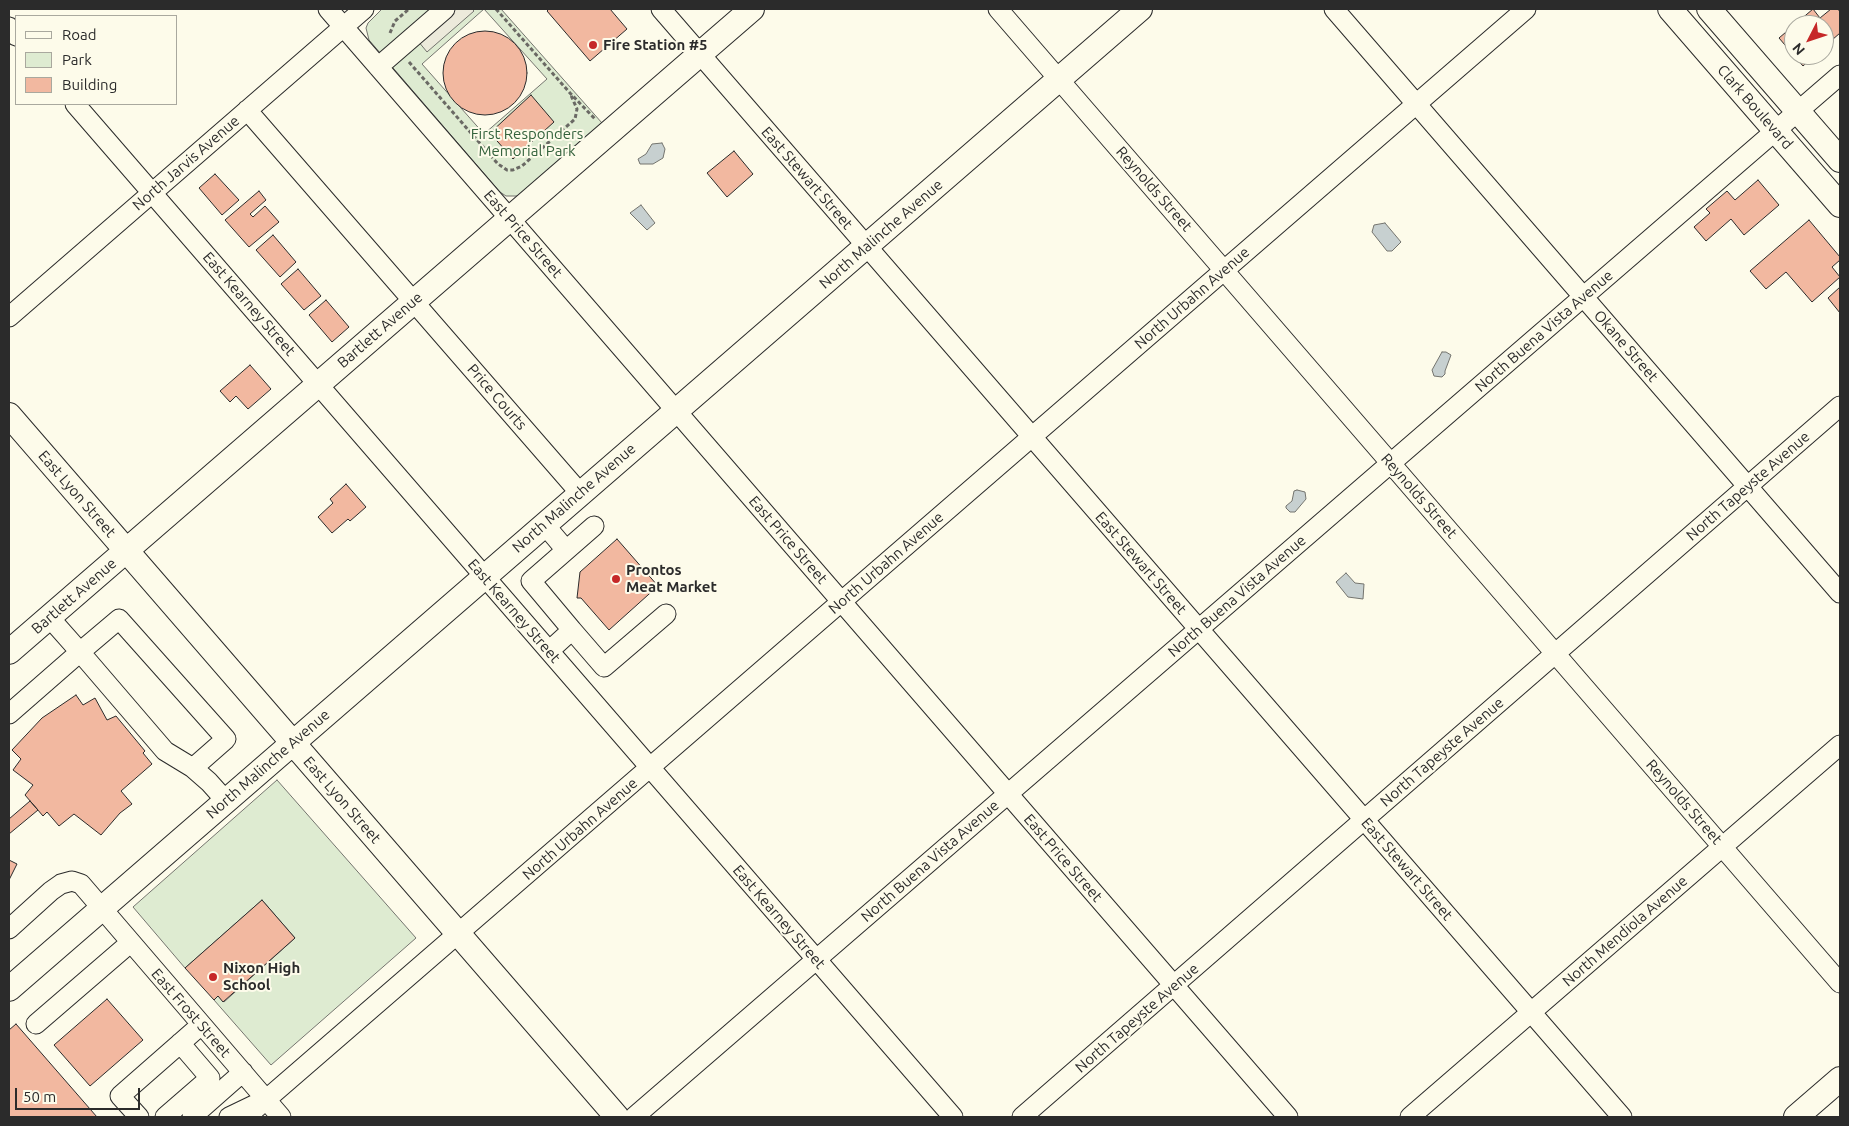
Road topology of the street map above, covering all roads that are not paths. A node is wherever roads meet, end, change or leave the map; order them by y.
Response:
1 (328, 9) edge
2 (364, 9) edge
3 (445, 9) edge
4 (661, 9) edge
5 (752, 9) edge
6 (998, 9) edge
7 (1140, 9) edge
8 (1334, 9) edge
9 (1526, 9) edge
10 (1670, 9) edge
11 (1709, 9) edge
12 (343, 27) junction
13 (700, 54) junction
14 (378, 67) junction
15 (1840, 75) edge
16 (1059, 79) junction
17 (1416, 104) junction
18 (76, 105) edge
19 (247, 110) junction
20 (1798, 112) junction
21 (1776, 131) junction
22 (1840, 160) edge
23 (152, 192) junction
24 (1840, 205) edge
25 (510, 218) junction
26 (866, 246) junction
27 (1224, 270) junction
28 (1584, 297) junction
29 (414, 302) junction
30 (9, 317) edge
31 (318, 384) junction
32 (1840, 406) edge
33 (676, 411) junction
34 (9, 415) edge
35 (1032, 437) junction
36 (1391, 463) junction
37 (1748, 487) junction
38 (580, 493) junction
39 (544, 524) junction
40 (594, 526) dead end
41 (566, 550) junction
42 (126, 551) junction
43 (484, 576) junction
44 (1840, 593) edge
45 (842, 602) junction
46 (666, 614) dead end
47 (50, 617) junction
48 (1199, 629) junction
49 (572, 630) junction
50 (549, 651) junction
51 (9, 652) edge
52 (80, 652) junction
53 (1556, 654) junction
54 (604, 667) junction
55 (581, 688) junction
56 (9, 714) edge
57 (292, 742) junction
58 (1840, 745) edge
59 (193, 768) junction
60 (650, 768) junction
61 (1008, 794) junction
62 (226, 800) junction
63 (1364, 820) junction
64 (1723, 847) junction
65 (102, 908) junction
66 (9, 929) edge
67 (458, 934) junction
68 (130, 943) junction
69 (816, 960) junction
70 (1840, 983) edge
71 (1174, 985) junction
72 (9, 989) edge
73 (1531, 1013) junction
74 (36, 1024) dead end
75 (201, 1025) junction
76 (180, 1043) junction
77 (242, 1072) junction
78 (1840, 1079) edge
79 (266, 1100) junction
80 (138, 1117) edge
81 (165, 1117) edge
82 (192, 1117) edge
83 (229, 1117) edge
84 (246, 1117) edge
85 (281, 1117) edge
86 (617, 1117) edge
87 (634, 1117) edge
88 (953, 1117) edge
89 (1022, 1117) edge
90 (1288, 1117) edge
91 (1410, 1117) edge
92 (1622, 1117) edge
93 (1796, 1117) edge

1 - 12 street, East Price Street
2 - 12 street, North Jarvis Avenue
3 - 14 street
4 - 13 street, East Stewart Street
5 - 13 main road, Bartlett Avenue
6 - 16 street, Reynolds Street
7 - 16 main road, North Malinche Avenue
8 - 17 street, Okane Street
9 - 17 street, North Urbahn Avenue
10 - 21 main road, Clark Boulevard
11 - 20 main road, Clark Boulevard
12 - 14 street, East Price Street
12 - 19 street, North Jarvis Avenue
13 - 25 main road, Bartlett Avenue
13 - 26 street, East Stewart Street
14 - 25 street, East Price Street
15 - 20 street, North Buena Vista Avenue
16 - 26 main road, North Malinche Avenue
16 - 27 street, Reynolds Street
17 - 27 street, North Urbahn Avenue
17 - 28 street, Okane Street
18 - 23 street, East Kearney Street
19 - 23 street, North Jarvis Avenue
19 - 29 street, Price Courts
20 - 21 street, North Buena Vista Avenue
20 - 22 main road, Clark Boulevard
21 - 24 main road, Clark Boulevard
21 - 28 street, North Buena Vista Avenue
23 - 30 street, North Jarvis Avenue
23 - 31 street, East Kearney Street
25 - 29 main road, Bartlett Avenue
25 - 33 street, East Price Street
26 - 33 main road, North Malinche Avenue
26 - 35 street, East Stewart Street
27 - 35 street, North Urbahn Avenue
27 - 36 street, Reynolds Street
28 - 36 street, North Buena Vista Avenue
28 - 37 street, Okane Street
29 - 31 main road, Bartlett Avenue
29 - 38 street, Price Courts
31 - 42 main road, Bartlett Avenue
31 - 43 street, East Kearney Street
32 - 37 street, North Tapeyste Avenue
33 - 38 main road, North Malinche Avenue
33 - 45 street, East Price Street
34 - 42 main road, East Lyon Street
35 - 45 street, North Urbahn Avenue
35 - 48 street, East Stewart Street
36 - 48 street, North Buena Vista Avenue
36 - 53 street, Reynolds Street
37 - 44 street, Okane Street
37 - 53 street, North Tapeyste Avenue
38 - 39 main road, North Malinche Avenue
39 - 41 street
39 - 43 main road, North Malinche Avenue
40 - 41 street
41 - 49 street
42 - 47 main road, Bartlett Avenue
42 - 57 main road, East Lyon Street
43 - 50 street, East Kearney Street
43 - 57 main road, North Malinche Avenue
45 - 60 street, North Urbahn Avenue
45 - 61 street, East Price Street
46 - 54 street
47 - 51 main road, Bartlett Avenue
47 - 52 street
48 - 61 street, North Buena Vista Avenue
48 - 63 street, East Stewart Street
49 - 50 street
49 - 54 street
50 - 55 street, East Kearney Street
52 - 56 street
52 - 59 street
52 - 59 street
53 - 63 street, North Tapeyste Avenue
53 - 64 street, Reynolds Street
54 - 55 street
55 - 60 street, East Kearney Street
57 - 62 main road, North Malinche Avenue
57 - 67 main road, East Lyon Street
58 - 64 street, North Mendiola Avenue
59 - 62 street
60 - 67 street, North Urbahn Avenue
60 - 69 street, East Kearney Street
61 - 69 street, North Buena Vista Avenue
61 - 71 street, East Price Street
62 - 65 main road, North Malinche Avenue
63 - 71 street, North Tapeyste Avenue
63 - 73 street, East Stewart Street
64 - 70 street, Reynolds Street
64 - 73 street, North Mendiola Avenue
65 - 66 street, East Frost Street
65 - 68 street, East Frost Street
65 - 72 main road, North Malinche Avenue
67 - 79 street, North Urbahn Avenue
67 - 86 main road, East Lyon Street
68 - 74 street
68 - 75 street, East Frost Street
69 - 87 street, North Buena Vista Avenue
69 - 88 street, East Kearney Street
71 - 89 street, North Tapeyste Avenue
71 - 90 street, East Price Street
73 - 91 street, North Mendiola Avenue
73 - 92 street, East Stewart Street
75 - 76 street
75 - 77 street, East Frost Street
76 - 80 street
76 - 81 street
77 - 79 street, East Frost Street
77 - 82 street
78 - 93 main road
79 - 83 street
79 - 84 street, North Urbahn Avenue
79 - 85 street, East Frost Street

